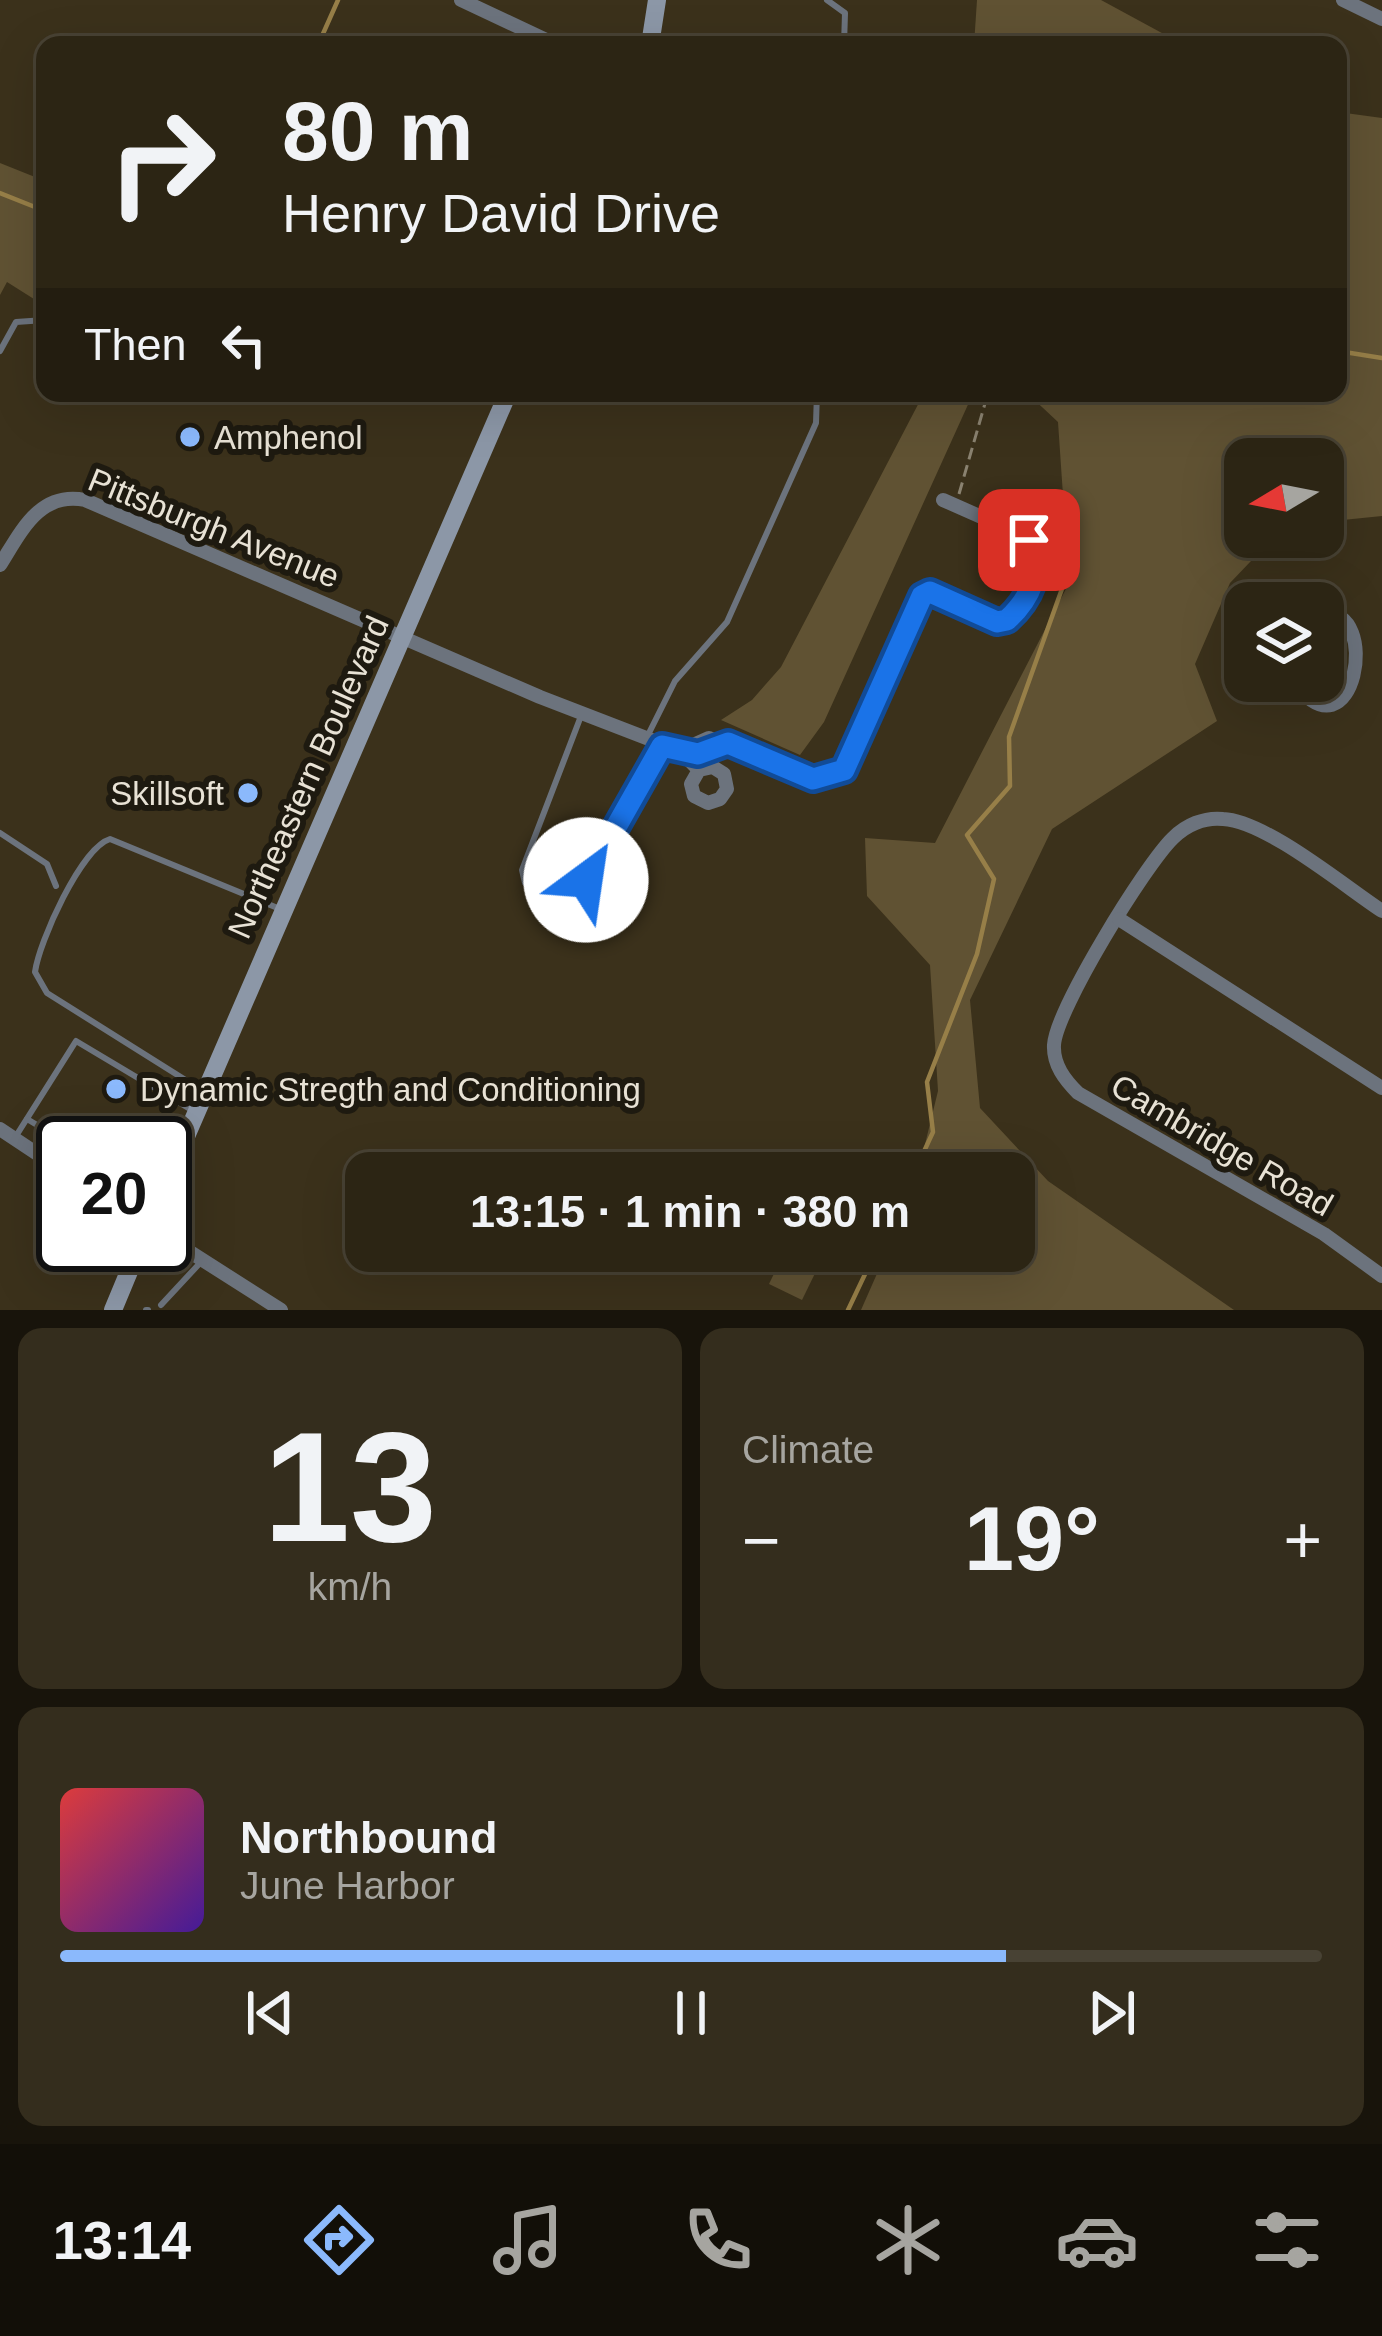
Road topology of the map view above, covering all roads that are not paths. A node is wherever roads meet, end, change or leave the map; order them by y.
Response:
1 (461, 0) edge
2 (656, 0) edge
3 (827, 0) edge
4 (1343, 0) edge
5 (1382, 19) edge
6 (537, 36) edge
7 (651, 36) edge
8 (844, 36) edge
9 (36, 321) edge
10 (0, 351) edge
11 (504, 402) edge
12 (817, 402) edge
13 (951, 503) road end
14 (0, 565) edge
15 (1344, 617) edge
16 (403, 636) junction
17 (1372, 638) dead end
18 (1370, 683) dead end
19 (1344, 700) edge
20 (581, 714) junction
21 (645, 740) junction
22 (662, 746) junction
23 (680, 752) junction
24 (699, 770) dead end
25 (0, 832) edge
26 (56, 886) dead end
27 (283, 910) junction
28 (1382, 911) edge
29 (1119, 919) junction
30 (1382, 1088) edge
31 (204, 1092) junction
32 (195, 1112) junction
33 (27, 1119) junction
34 (192, 1119) edge
35 (36, 1124) edge
36 (0, 1130) edge
37 (15, 1139) junction
38 (36, 1153) edge
39 (192, 1254) edge
40 (202, 1260) junction
41 (129, 1272) edge
42 (1382, 1276) edge
43 (161, 1305) dead end
44 (113, 1310) edge
45 (281, 1310) edge

1 - 6 street
2 - 7 street
3 - 8 lane
4 - 5 street
9 - 10 lane
11 - 16 street, Northeastern Boulevard
12 - 21 lane
13 - 23 street
14 - 16 street, Pittsburgh Avenue
15 - 17 street
16 - 20 street, Pittsburgh Avenue
16 - 27 street, Northeastern Boulevard
18 - 19 street
20 - 21 street, Pittsburgh Avenue
20 - 22 lane
21 - 22 street, Pittsburgh Avenue
22 - 23 street, Pittsburgh Avenue
23 - 24 street, Pittsburgh Avenue
25 - 26 lane
27 - 31 street, Northeastern Boulevard
27 - 31 lane
28 - 29 street, Cambridge Road
29 - 30 street
29 - 42 street, Cambridge Road
31 - 32 street, Northeastern Boulevard
32 - 33 lane
32 - 34 street, Northeastern Boulevard
33 - 35 lane
33 - 37 lane
36 - 37 street
37 - 38 street
39 - 40 street
40 - 43 lane
40 - 45 street
41 - 44 street

